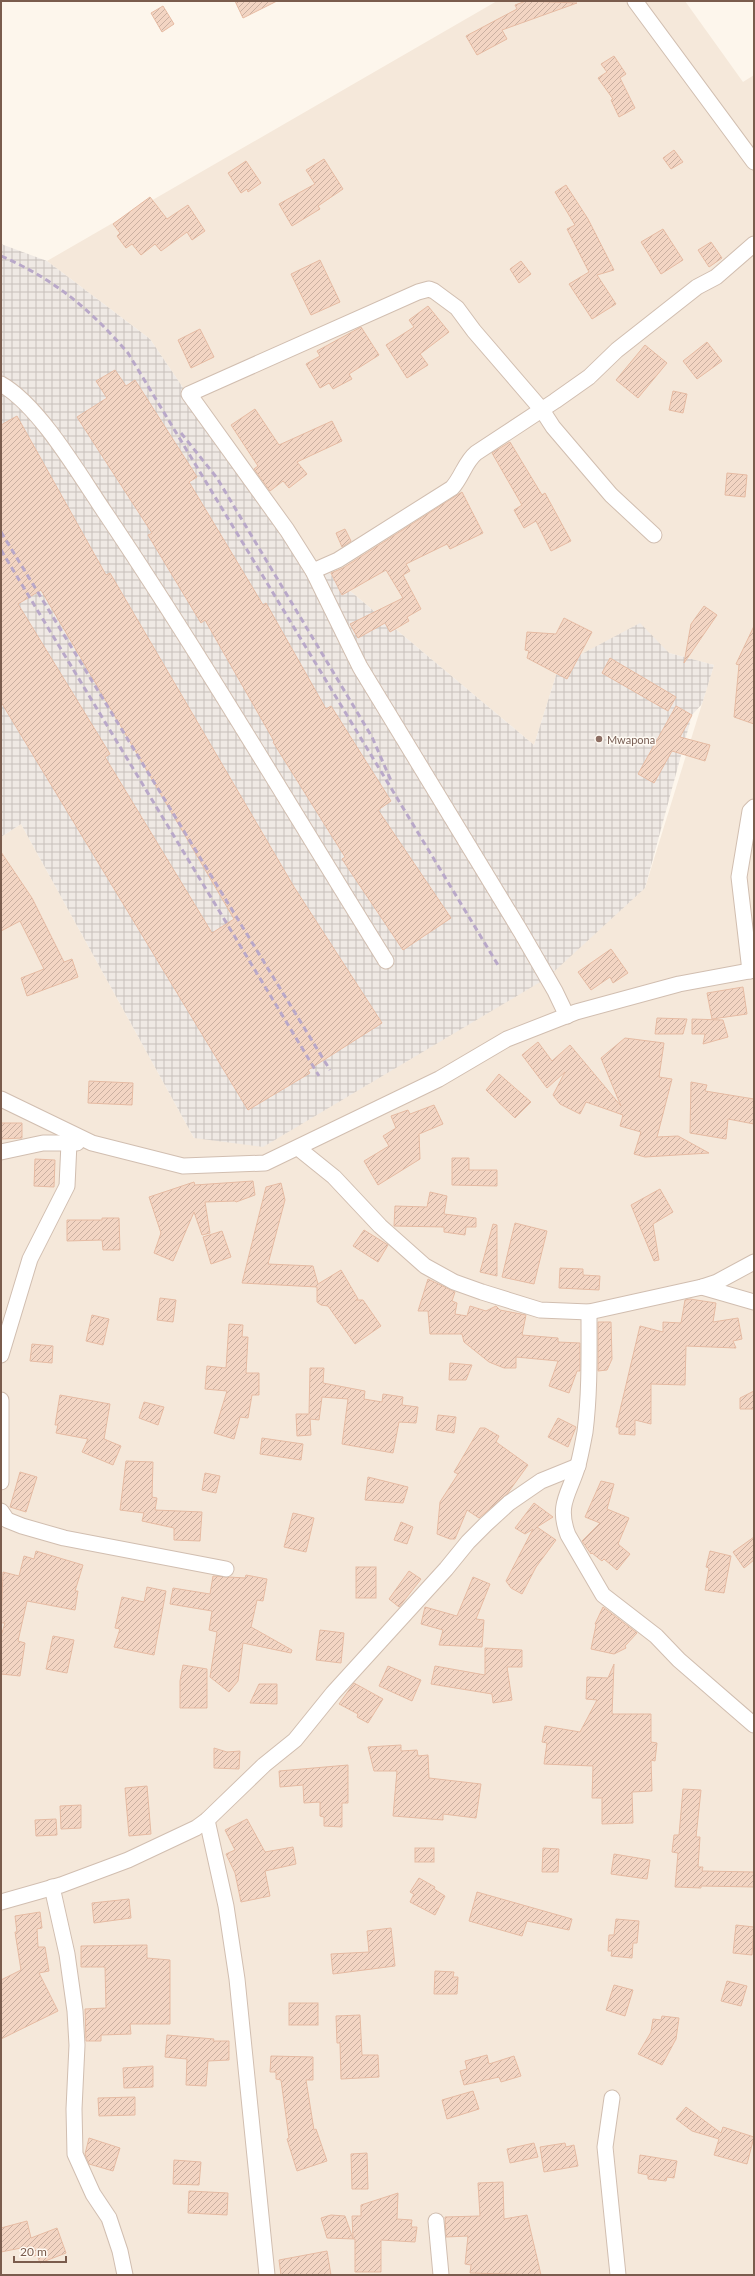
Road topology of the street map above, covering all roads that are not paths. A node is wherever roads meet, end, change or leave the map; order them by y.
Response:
1 (635, 1) edge
2 (754, 162) edge
3 (754, 244) edge
4 (1, 384) edge
5 (542, 410) junction
6 (654, 535) dead end
7 (313, 571) junction
8 (754, 807) edge
9 (386, 961) dead end
10 (752, 970) edge
11 (567, 1016) junction
12 (1, 1099) edge
13 (68, 1143) junction
14 (92, 1143) junction
15 (298, 1148) junction
16 (1, 1152) edge
17 (754, 1262) edge
18 (702, 1287) junction
19 (754, 1302) edge
20 (589, 1312) junction
21 (1, 1356) edge
22 (1, 1400) edge
23 (578, 1466) junction
24 (1, 1482) edge
25 (1, 1512) edge
26 (226, 1569) dead end
27 (754, 1725) edge
28 (207, 1820) junction
29 (52, 1888) junction
30 (1, 1902) edge
31 (612, 2098) dead end
32 (436, 2221) dead end
33 (125, 2275) edge
34 (267, 2275) edge
35 (441, 2275) edge
36 (618, 2275) edge

1 - 2 street
3 - 5 street
4 - 9 street
5 - 6 street
5 - 7 street
5 - 7 street
7 - 11 street
8 - 10 street
10 - 11 street
11 - 15 street
12 - 14 street
13 - 14 street
13 - 16 street
13 - 21 street
14 - 15 street
15 - 20 street
17 - 18 street
18 - 19 street
18 - 20 street
20 - 23 street
22 - 24 street
23 - 27 street
23 - 28 street
25 - 26 street
28 - 29 street
28 - 34 street
29 - 30 street
29 - 33 street
31 - 36 street
32 - 35 street

